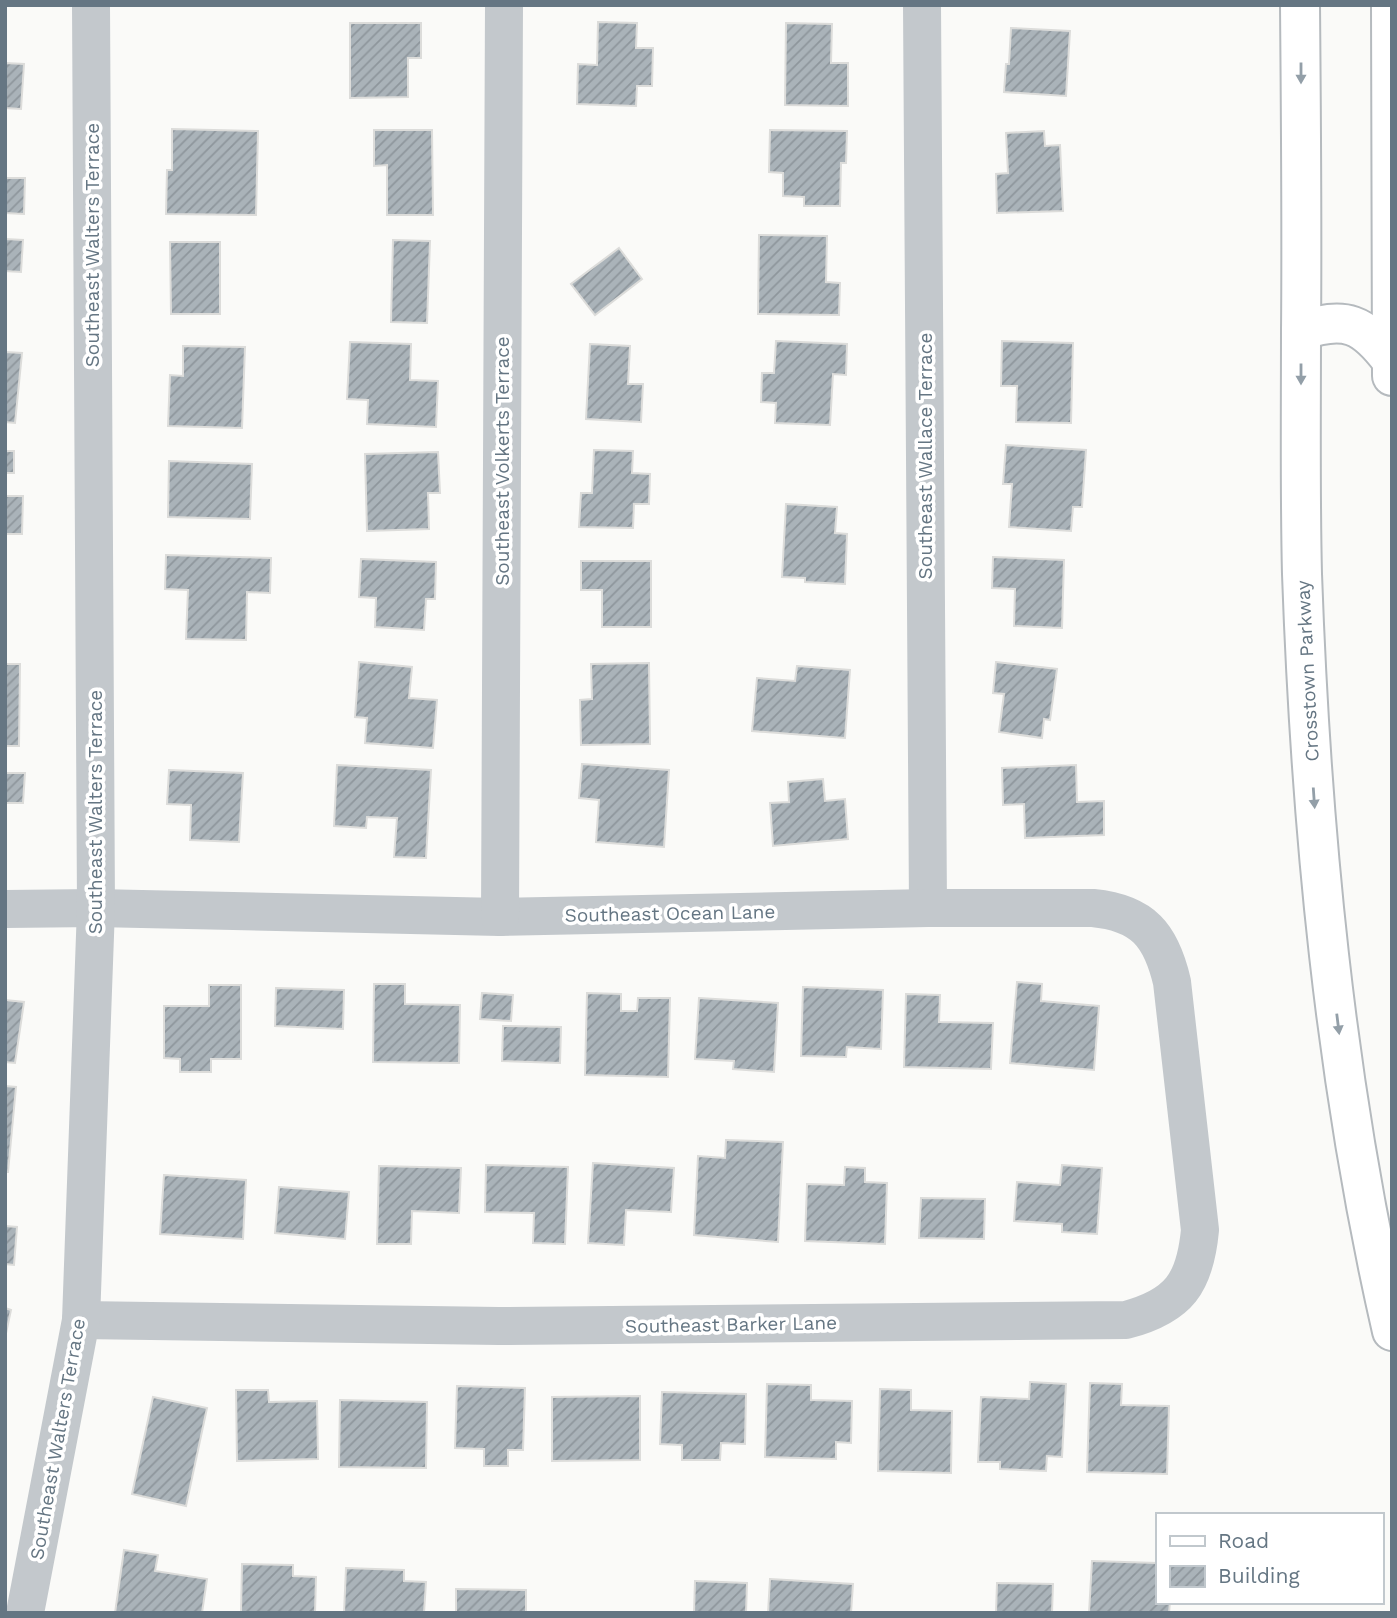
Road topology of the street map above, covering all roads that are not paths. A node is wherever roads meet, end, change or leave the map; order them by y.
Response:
1 (91, 5) edge
2 (504, 5) edge
3 (922, 5) edge
4 (1300, 5) edge
5 (1391, 5) edge
6 (1301, 331) junction
7 (1391, 360) edge
8 (1392, 376) edge
9 (96, 908) junction
10 (928, 908) junction
11 (5, 909) edge
12 (500, 917) junction
13 (1185, 1104) joint
14 (81, 1320) junction
15 (1392, 1331) edge
16 (25, 1613) edge

1 - 9 street, Southeast Walters Terrace
2 - 12 street, Southeast Volkerts Terrace
3 - 10 street, Southeast Wallace Terrace
4 -> 6 main road, Crosstown Parkway
5 - 7 main road
6 - 7 main road
6 -> 15 main road, Crosstown Parkway
7 - 8 main road
9 - 11 street, Southeast Ocean Lane
9 - 12 street, Southeast Ocean Lane
9 - 14 street, Southeast Walters Terrace
10 - 12 street, Southeast Ocean Lane
10 - 13 street, Southeast Ocean Lane
13 - 14 street, Southeast Barker Lane
14 - 16 street, Southeast Walters Terrace

